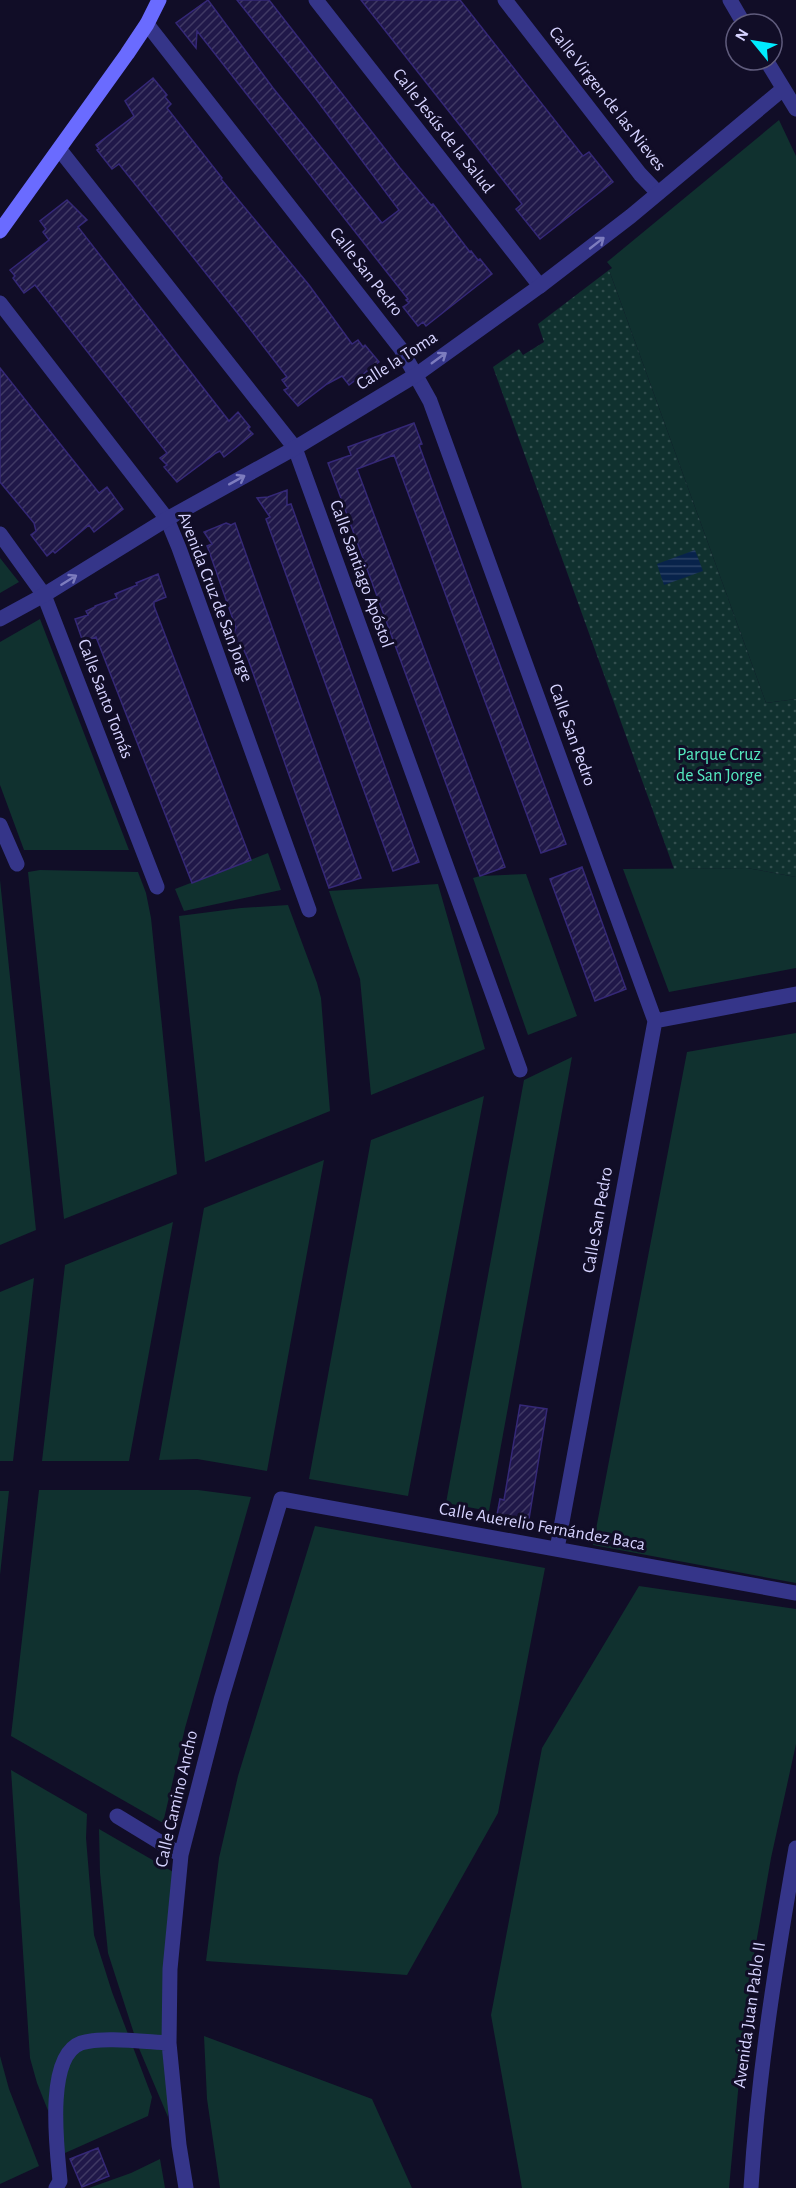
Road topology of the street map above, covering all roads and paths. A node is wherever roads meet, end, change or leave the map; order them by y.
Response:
1 (159, 0) edge
2 (316, 0) edge
3 (505, 0) edge
4 (147, 24) junction
5 (773, 72) edge
6 (783, 89) junction
7 (796, 109) edge
8 (60, 150) junction
9 (658, 193) junction
10 (0, 231) edge
11 (540, 286) junction
12 (0, 303) edge
13 (416, 375) junction
14 (295, 448) junction
15 (166, 519) junction
16 (0, 534) edge
17 (44, 595) junction
18 (0, 619) edge
19 (0, 825) edge
20 (17, 864) dead end
21 (157, 887) dead end
22 (309, 910) dead end
23 (796, 994) edge
24 (655, 1021) junction
25 (520, 1070) dead end
26 (281, 1499) joint
27 (557, 1549) junction
28 (796, 1593) edge
29 (117, 1816) dead end
30 (796, 1848) edge
31 (181, 1855) junction
32 (169, 2043) junction
33 (56, 2188) edge
34 (186, 2188) edge
35 (751, 2188) edge

1 - 4 main road
2 - 11 street, Calle Jesús de la Salud
3 - 9 street, Calle Virgen de las Nieves
4 - 8 main road
4 - 13 street, Calle San Pedro
5 - 6 street
6 - 7 street
6 - 9 street, Calle la Toma
8 - 10 main road
8 - 14 street, Calle Santiago Apóstol
11 -> 9 street, Calle la Toma
13 -> 11 street, Calle la Toma
12 - 15 street, Avenida Cruz de San Jorge
13 - 14 street, Calle la Toma
13 - 24 street, Calle San Pedro
15 -> 14 street, Calle la Toma
14 - 25 street, Calle Santiago Apóstol
17 -> 15 street, Calle la Toma
15 - 22 street, Avenida Cruz de San Jorge
16 - 17 street, Calle Santo Tomás
17 - 18 street, Calle la Toma
17 - 21 street, Calle Santo Tomás
19 - 20 street
23 - 24 street
24 - 27 street, Calle San Pedro
26 - 27 street, Calle Auerelio Fernández Baca
26 - 31 street, Calle Camino Ancho
27 - 28 street, Calle Auerelio Fernández Baca
29 - 31 street
30 - 35 street, Avenida Juan Pablo II
31 - 32 street, Calle Camino Ancho
32 - 33 street
32 - 34 street, Calle Camino Ancho

